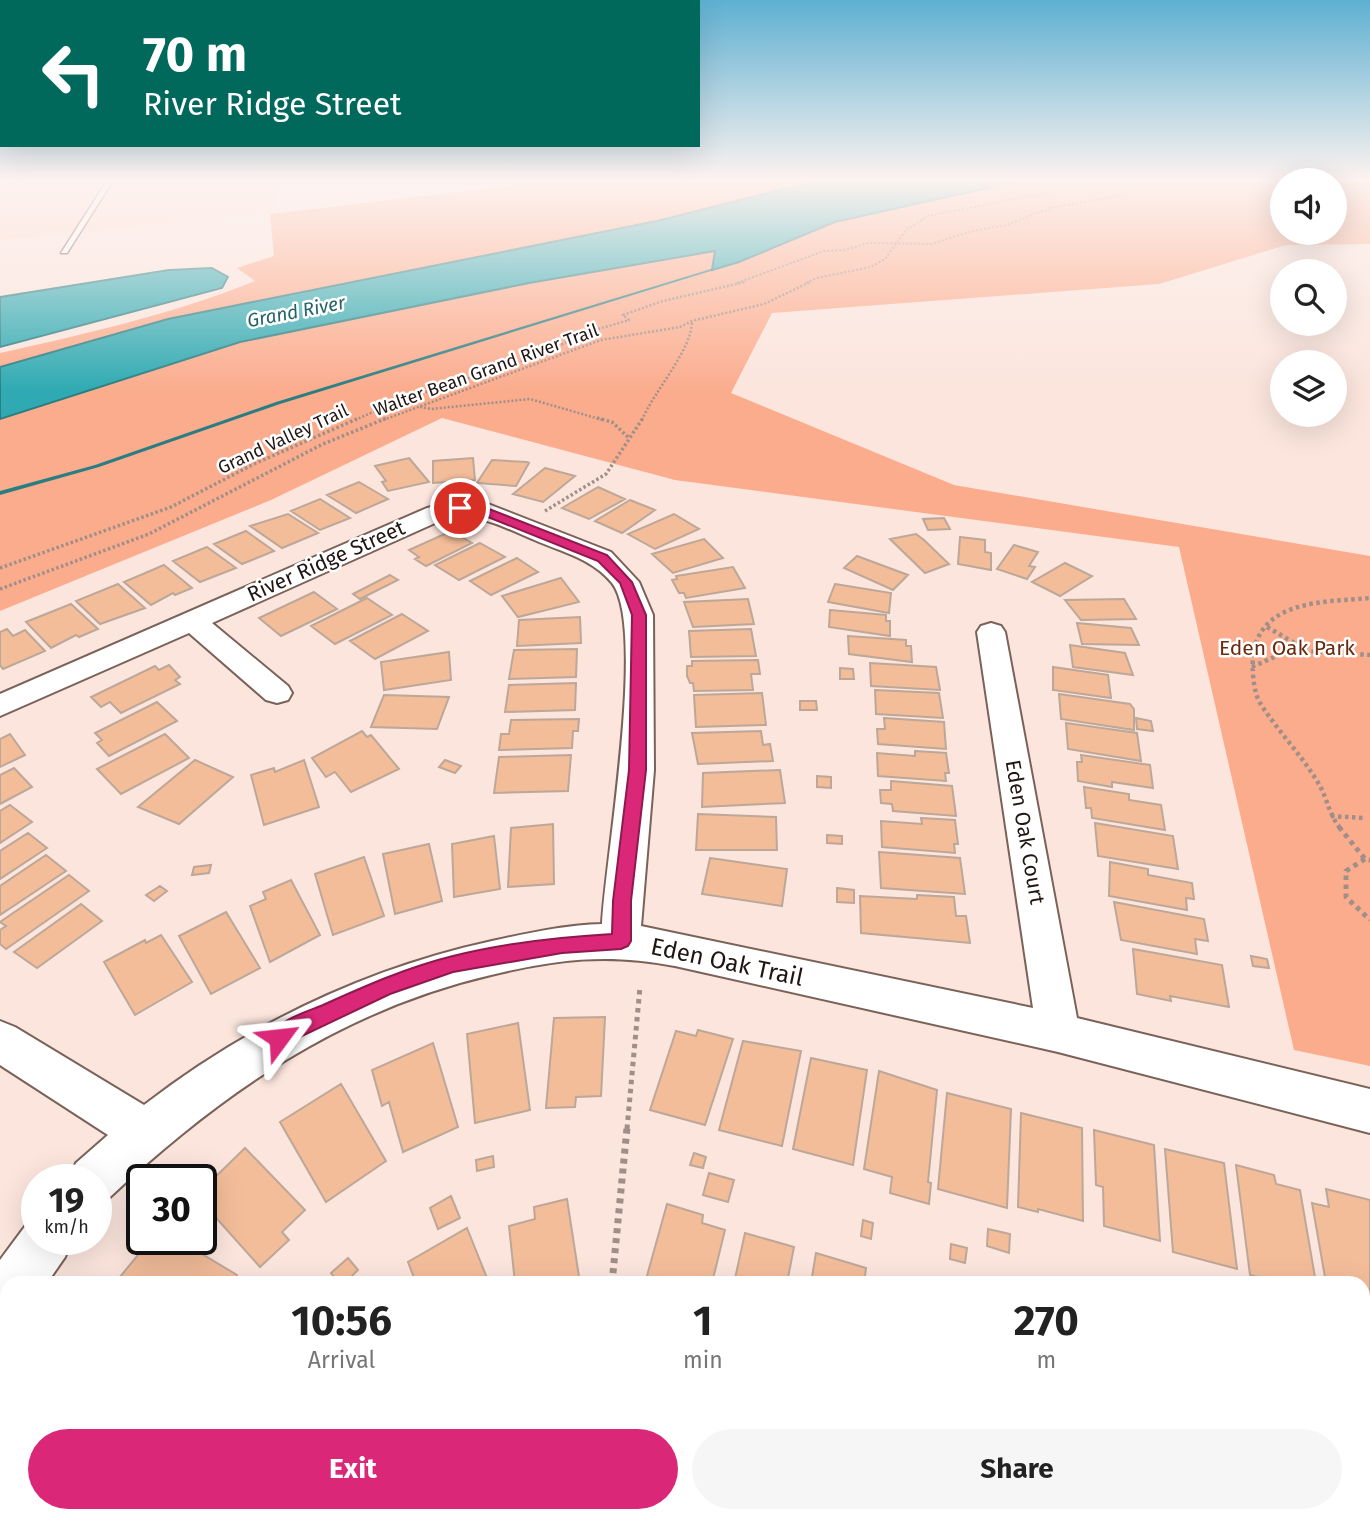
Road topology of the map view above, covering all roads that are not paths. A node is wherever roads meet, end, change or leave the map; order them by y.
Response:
1 (192, 621) junction
2 (991, 632) dead end
3 (277, 693) dead end
4 (0, 706) edge
5 (621, 941) junction
6 (1058, 1033) junction
7 (0, 1041) edge
8 (1370, 1111) edge
9 (144, 1131) junction
10 (110, 1164) edge
11 (35, 1255) edge
12 (20, 1276) edge

1 - 3 street
1 - 4 street, River Ridge Street
1 - 5 street, River Ridge Street
2 - 6 street, Eden Oak Court
5 - 6 street, Eden Oak Trail
5 - 9 street, Eden Oak Trail
6 - 8 street, Eden Oak Trail
7 - 9 street
9 - 10 street, Eden Oak Trail
11 - 12 street

